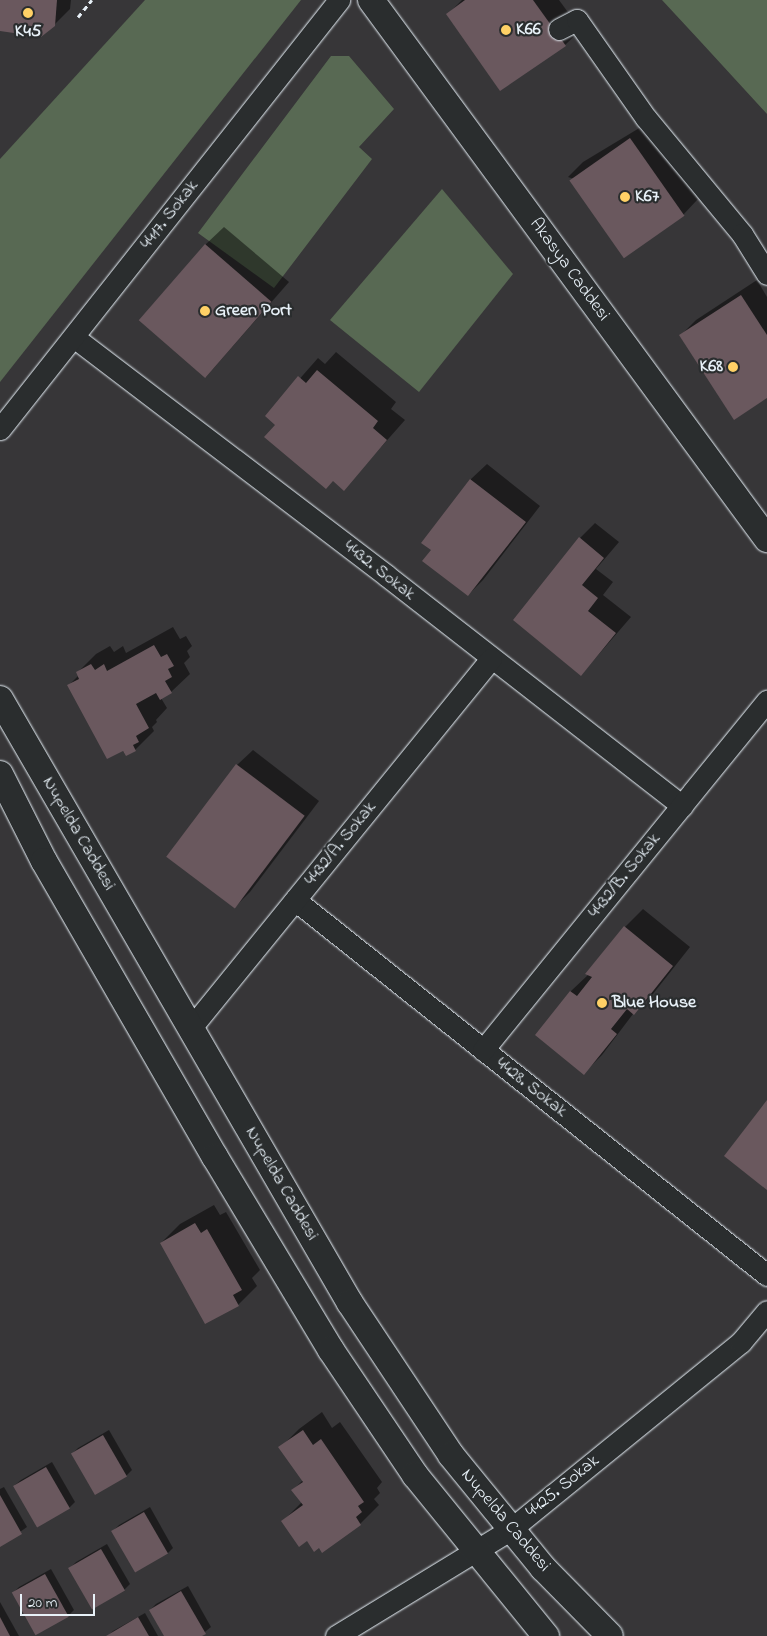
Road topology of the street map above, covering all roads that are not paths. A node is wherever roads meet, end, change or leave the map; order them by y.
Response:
1 (339, 0) edge
2 (371, 0) edge
3 (559, 29) dead end
4 (767, 274) edge
5 (74, 338) junction
6 (0, 429) edge
7 (767, 540) edge
8 (491, 659) junction
9 (0, 699) edge
10 (767, 702) edge
11 (0, 774) edge
12 (682, 806) junction
13 (295, 900) junction
14 (190, 1029) junction
15 (483, 1050) junction
16 (767, 1275) edge
17 (767, 1310) edge
18 (512, 1529) junction
19 (476, 1550) junction
20 (336, 1636) edge
21 (546, 1636) edge
22 (610, 1636) edge

1 - 5 street, 4417. Sokak
2 - 7 street, Akasya Caddesi
3 - 4 street
5 - 6 street, 4417. Sokak
5 - 8 street, 4432. Sokak
8 - 12 street, 4432. Sokak
8 - 13 street, 4432/A. Sokak
9 - 14 street, Nupelda Caddesi
10 - 12 street, 4432/B. Sokak
11 - 19 street
12 - 15 street, 4432/B. Sokak
13 - 14 street, 4432/A. Sokak
13 - 15 street, 4428. Sokak
14 - 18 street, Nupelda Caddesi
15 - 16 street, 4428. Sokak
17 - 18 street, 4425. Sokak
18 - 19 street, 4425. Sokak
18 - 22 street, Nupelda Caddesi
19 - 20 street, 4425. Sokak
19 - 21 street

